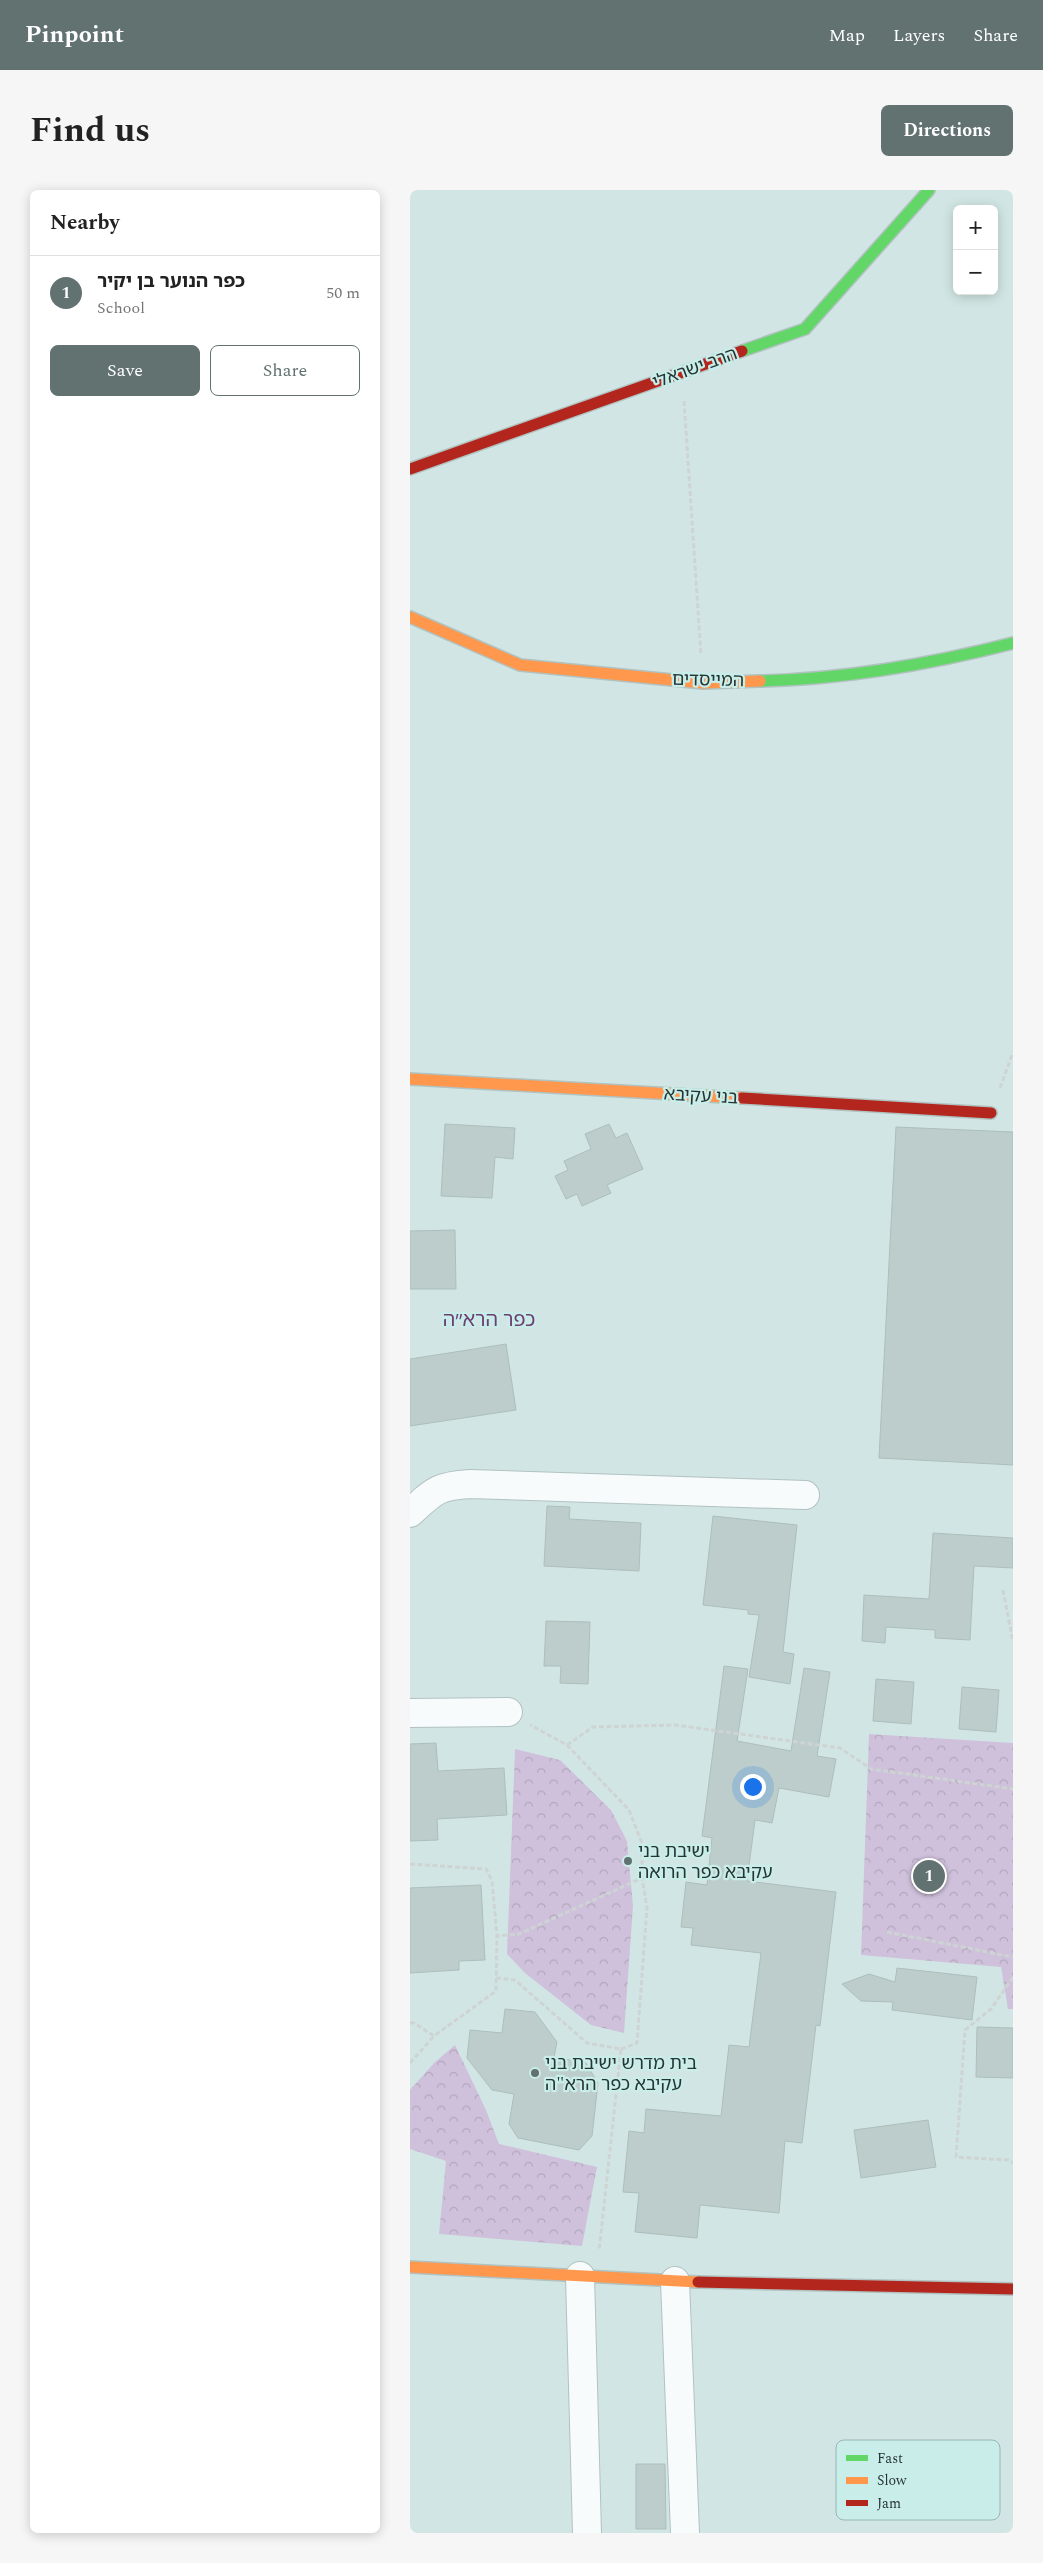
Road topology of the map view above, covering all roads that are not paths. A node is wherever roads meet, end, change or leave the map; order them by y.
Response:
1 (929, 190) edge
2 (410, 469) edge
3 (410, 617) edge
4 (1013, 643) edge
5 (410, 1079) edge
6 (991, 1113) road end
7 (804, 1495) dead end
8 (410, 1513) edge
9 (508, 1712) road end
10 (410, 1713) edge
11 (410, 2267) edge
12 (588, 2276) junction
13 (675, 2281) junction
14 (1013, 2289) edge
15 (587, 2533) edge
16 (685, 2533) edge

1 - 2 street, הרב ישראלי
3 - 4 street, המייסדים
5 - 6 street, בני עקיבא
7 - 8 street
9 - 10 street
11 - 12 street
12 - 13 street
12 - 15 street
13 - 14 street
13 - 16 street

